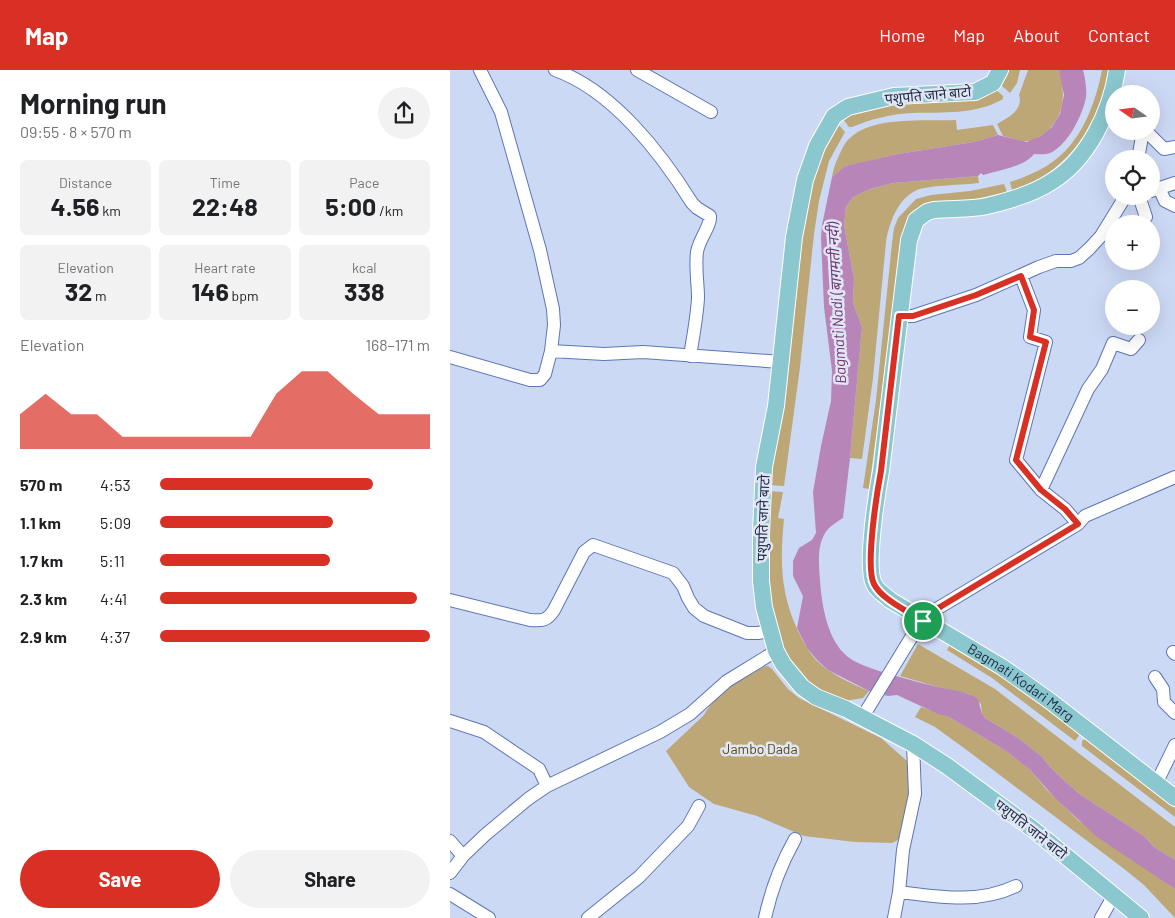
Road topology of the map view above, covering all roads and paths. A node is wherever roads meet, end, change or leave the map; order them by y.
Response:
1 (480, 70) edge
2 (555, 70) edge
3 (637, 70) edge
4 (1000, 70) edge
5 (1117, 70) edge
6 (1114, 85) edge
7 (711, 112) dead end
8 (1105, 122) edge
9 (1154, 140) edge
10 (1175, 147) edge
11 (1175, 183) edge
12 (1160, 188) edge
13 (1160, 196) edge
14 (1120, 205) edge
15 (1175, 206) edge
16 (1021, 276) junction
17 (899, 316) junction
18 (1139, 340) dead end
19 (551, 350) junction
20 (690, 356) junction
21 (450, 357) edge
22 (781, 362) junction
23 (1175, 477) edge
24 (1041, 490) junction
25 (1078, 524) junction
26 (450, 600) edge
27 (919, 627) junction
28 (770, 631) junction
29 (776, 651) junction
30 (1155, 677) dead end
31 (1175, 713) edge
32 (862, 718) junction
33 (450, 721) edge
34 (913, 744) junction
35 (1175, 745) edge
36 (1156, 784) junction
37 (547, 786) junction
38 (1175, 798) edge
39 (699, 806) dead end
40 (795, 839) dead end
41 (450, 841) edge
42 (463, 856) junction
43 (450, 873) edge
44 (1016, 886) dead end
45 (900, 892) junction
46 (450, 894) edge
47 (1114, 895) junction
48 (490, 918) edge
49 (588, 918) edge
50 (765, 918) edge
51 (894, 918) edge
52 (1101, 918) edge
53 (1141, 918) edge

1 - 19 street
2 - 20 street
3 - 7 street
4 - 22 main road, पशुपति जाने बाटो
5 - 6 main road, Bagmati Kodari Marg
8 - 17 main road, Bagmati Kodari Marg
9 - 10 street
11 - 12 street
13 - 15 street
14 - 16 street
16 - 17 street
16 - 24 street
17 - 27 main road, Bagmati Kodari Marg
18 - 24 street
19 - 20 street
19 - 21 street
20 - 22 street
22 - 28 main road, पशुपति जाने बाटो
23 - 25 street
24 - 25 street
25 - 27 street
26 - 28 street
27 - 32 street
27 - 36 main road, Bagmati Kodari Marg
28 - 29 main road, पशुपति जाने बाटो
29 - 32 main road, पशुपति जाने बाटो
29 - 37 street
30 - 31 street
32 - 34 main road, पशुपति जाने बाटो
33 - 37 street
34 - 45 street
34 - 47 main road, पशुपति जाने बाटो
35 - 36 street
36 - 38 main road, Bagmati Kodari Marg
37 - 42 street
39 - 49 street
40 - 50 street
41 - 42 street
42 - 43 street
44 - 45 street
45 - 51 street
46 - 48 street
47 - 52 street
47 - 53 main road, पशुपति जाने बाटो

